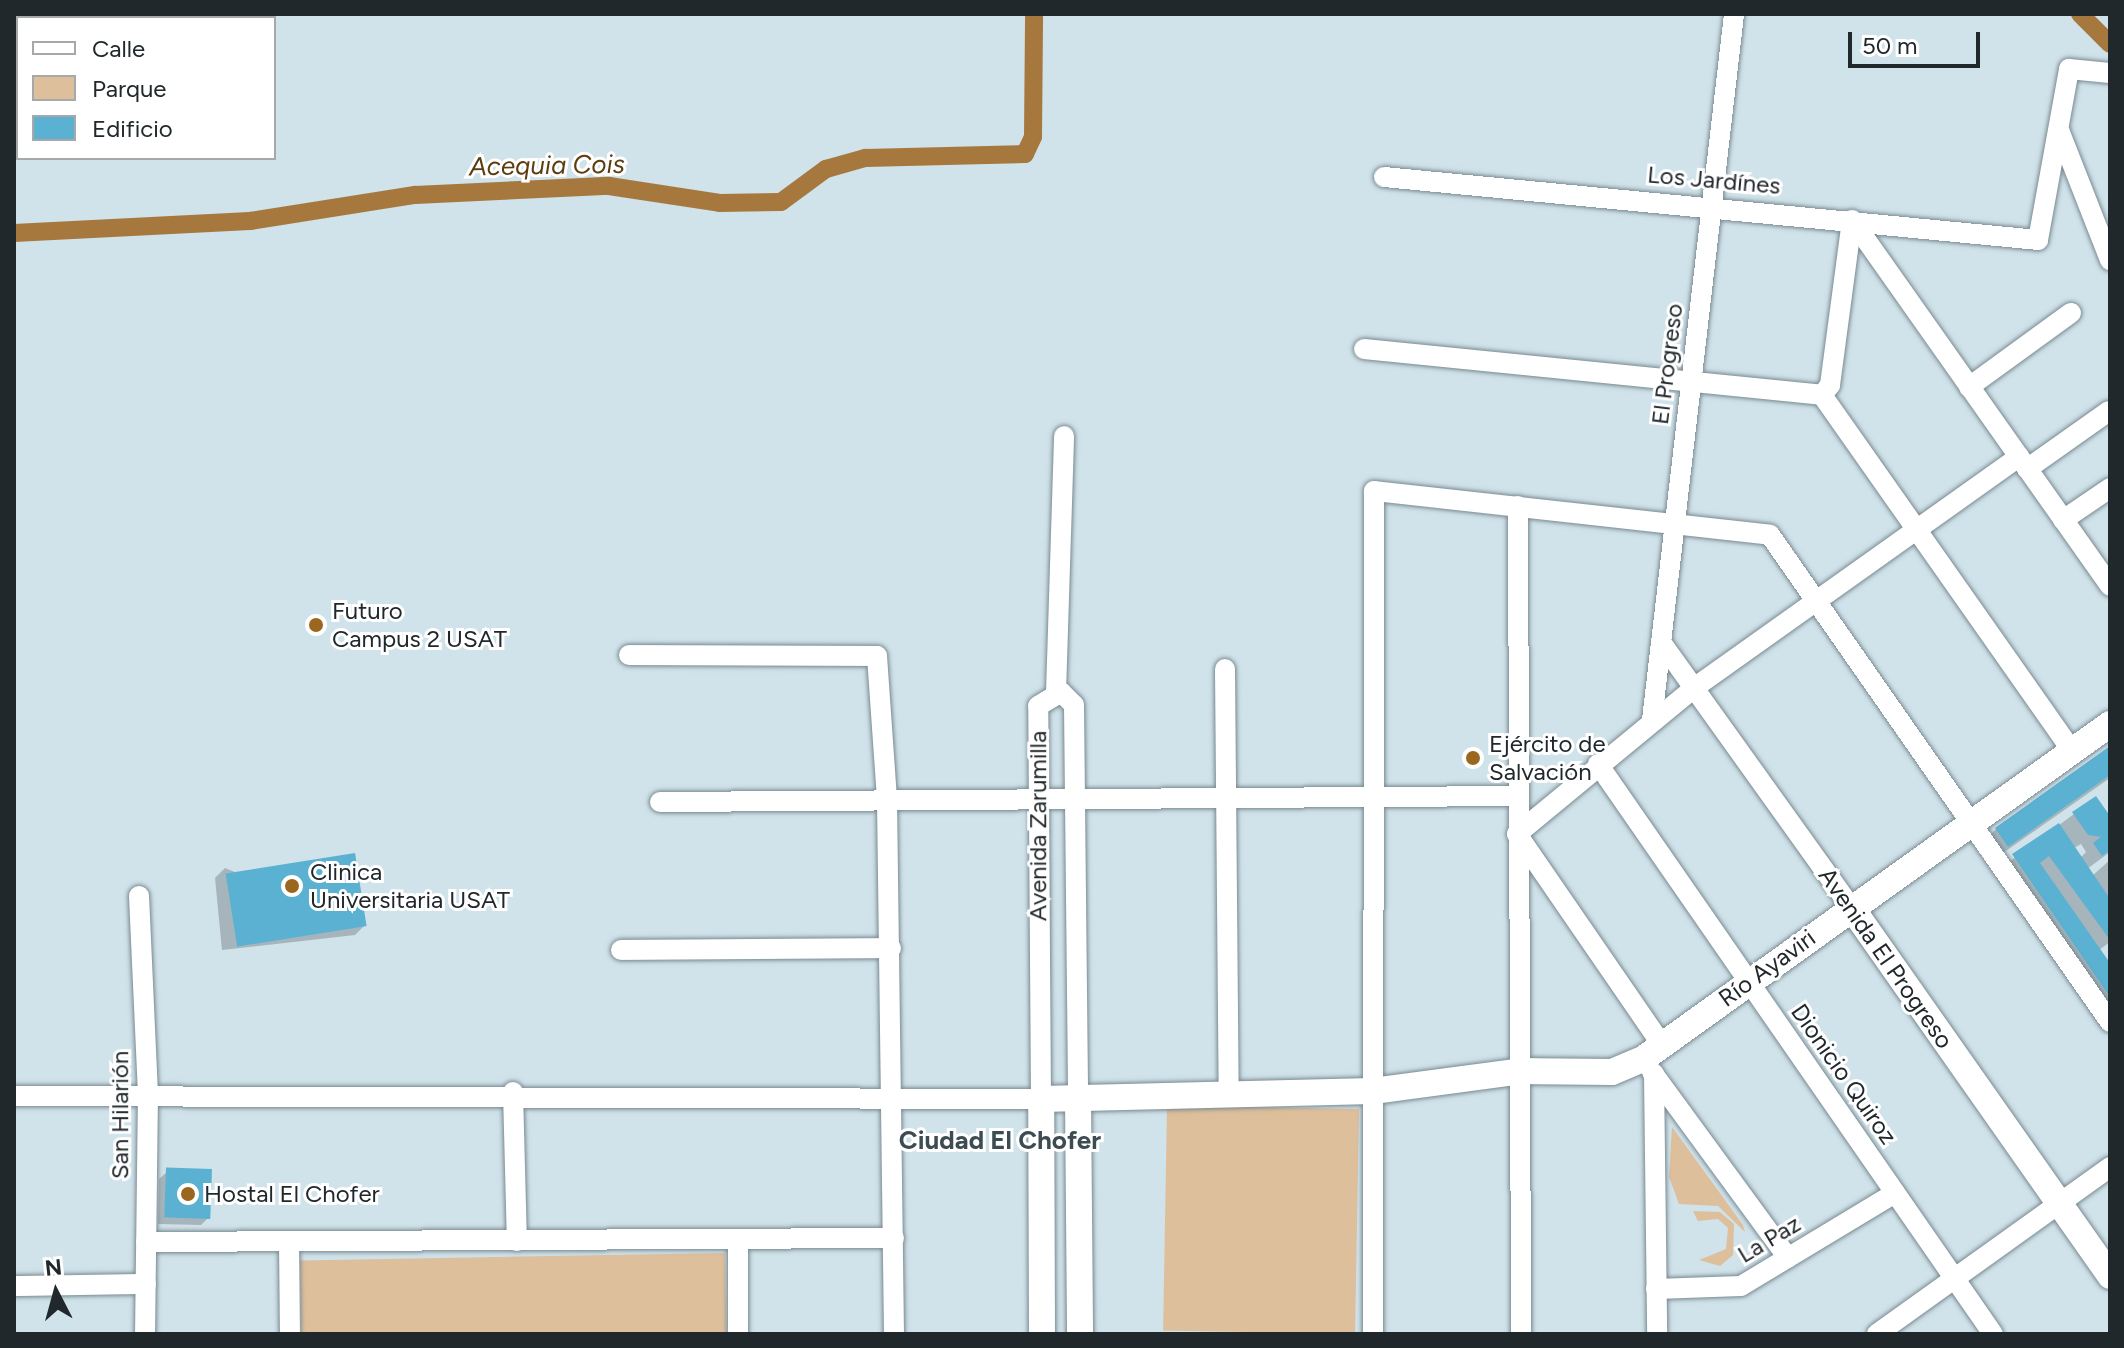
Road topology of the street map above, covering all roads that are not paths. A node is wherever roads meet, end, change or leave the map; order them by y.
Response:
1 (1734, 14) edge
2 (2110, 73) edge
3 (2058, 129) junction
4 (1384, 177) dead end
5 (1712, 205) junction
6 (1852, 220) junction
7 (2110, 260) edge
8 (2071, 313) dead end
9 (1364, 349) dead end
10 (1692, 378) junction
11 (1969, 387) junction
12 (1822, 395) junction
13 (2109, 411) edge
14 (1064, 436) dead end
15 (2023, 463) junction
16 (2110, 488) edge
17 (1518, 506) junction
18 (2063, 520) junction
19 (1675, 524) junction
20 (1917, 531) junction
21 (2108, 578) edge
22 (1817, 601) junction
23 (1661, 642) junction
24 (629, 655) dead end
25 (1225, 669) dead end
26 (1698, 685) junction
27 (1056, 693) junction
28 (1652, 720) junction
29 (2110, 724) edge
30 (2072, 751) junction
31 (1598, 764) junction
32 (1517, 796) junction
33 (1035, 797) junction
34 (1076, 797) junction
35 (1373, 798) junction
36 (1228, 799) junction
37 (887, 800) junction
38 (660, 802) dead end
39 (1974, 820) junction
40 (1517, 834) junction
41 (139, 896) dead end
42 (1851, 907) junction
43 (891, 948) junction
44 (621, 950) dead end
45 (1748, 981) junction
46 (2110, 1022) edge
47 (1653, 1059) junction
48 (1522, 1071) junction
49 (1373, 1091) junction
50 (148, 1092) junction
51 (513, 1092) junction
52 (1229, 1094) junction
53 (14, 1096) edge
54 (894, 1098) junction
55 (1078, 1098) junction
56 (1041, 1099) junction
57 (2110, 1167) edge
58 (1895, 1193) junction
59 (2057, 1204) junction
60 (894, 1238) junction
61 (738, 1240) junction
62 (517, 1241) junction
63 (146, 1242) junction
64 (289, 1242) junction
65 (1788, 1258) junction
66 (2110, 1276) edge
67 (1956, 1279) junction
68 (146, 1284) junction
69 (14, 1286) edge
70 (1656, 1289) junction
71 (145, 1334) edge
72 (290, 1334) edge
73 (738, 1334) edge
74 (894, 1334) edge
75 (1042, 1334) edge
76 (1080, 1334) edge
77 (1373, 1334) edge
78 (1521, 1334) edge
79 (1657, 1334) edge
80 (1877, 1334) edge
81 (1993, 1334) edge

1 - 5 street, El Progreso
2 - 3 street
3 - 6 street, Los Jardínes
3 - 7 street
4 - 5 street, Los Jardínes
5 - 6 street, Los Jardínes
5 - 10 street, El Progreso
6 - 11 street
6 - 12 street
8 - 11 street
9 - 10 street
10 - 12 street
10 - 19 street, El Progreso
11 - 15 street
12 - 20 street
13 - 15 street
14 - 27 street
15 - 18 street
15 - 20 street
16 - 18 street
17 - 19 street
17 - 32 street
17 - 35 street
18 - 21 street
19 - 22 street
19 - 23 street, El Progreso
20 - 22 street
20 - 30 street
22 - 26 street
22 - 39 street
23 - 26 street, Avenida El Progreso
23 - 28 street, El Progreso
24 - 37 street
25 - 36 street
26 - 28 street
26 - 42 street, Avenida El Progreso
27 - 33 street, Avenida Zarumilla
27 - 34 street, Avenida Zarumilla
28 - 31 street
29 - 30 street, Río Ayaviri
30 - 39 street, Río Ayaviri
31 - 40 street
31 - 45 street, Dionicio Quiroz
32 - 35 street
32 - 40 street
33 - 34 street
33 - 37 street
33 - 56 street, Avenida Zarumilla
34 - 36 street
34 - 55 street, Avenida Zarumilla
35 - 36 street
35 - 49 street
36 - 52 street
37 - 38 street
37 - 43 street
39 - 42 street, Río Ayaviri
39 - 46 street
40 - 47 street
40 - 48 street
41 - 50 street, San Hilarión
42 - 45 street, Río Ayaviri
42 - 59 street, Avenida El Progreso
43 - 44 street
43 - 54 street
45 - 47 street, Río Ayaviri
45 - 58 street, Dionicio Quiroz
47 - 48 street, Río Ayaviri
47 - 65 street
47 - 70 street
48 - 49 street, Río Ayaviri
48 - 78 street
49 - 52 street, Río Ayaviri
49 - 77 street
50 - 51 street
50 - 53 street
50 - 63 street, San Hilarión
51 - 54 street
51 - 62 street
52 - 55 street, Río Ayaviri
54 - 56 street
54 - 60 street
55 - 56 street, Río Ayaviri
55 - 76 street, Avenida Zarumilla
56 - 75 street, Avenida Zarumilla
57 - 59 street
58 - 65 street, La Paz
58 - 67 street, Dionicio Quiroz
59 - 66 street, Avenida El Progreso
59 - 67 street
60 - 61 street
60 - 74 street
61 - 62 street
61 - 73 street
62 - 64 street
63 - 64 street
63 - 68 street, San Hilarión
64 - 72 street
65 - 70 street, La Paz
67 - 80 street
67 - 81 street, Dionicio Quiroz
68 - 69 street
68 - 71 street, San Hilarión
70 - 79 street

